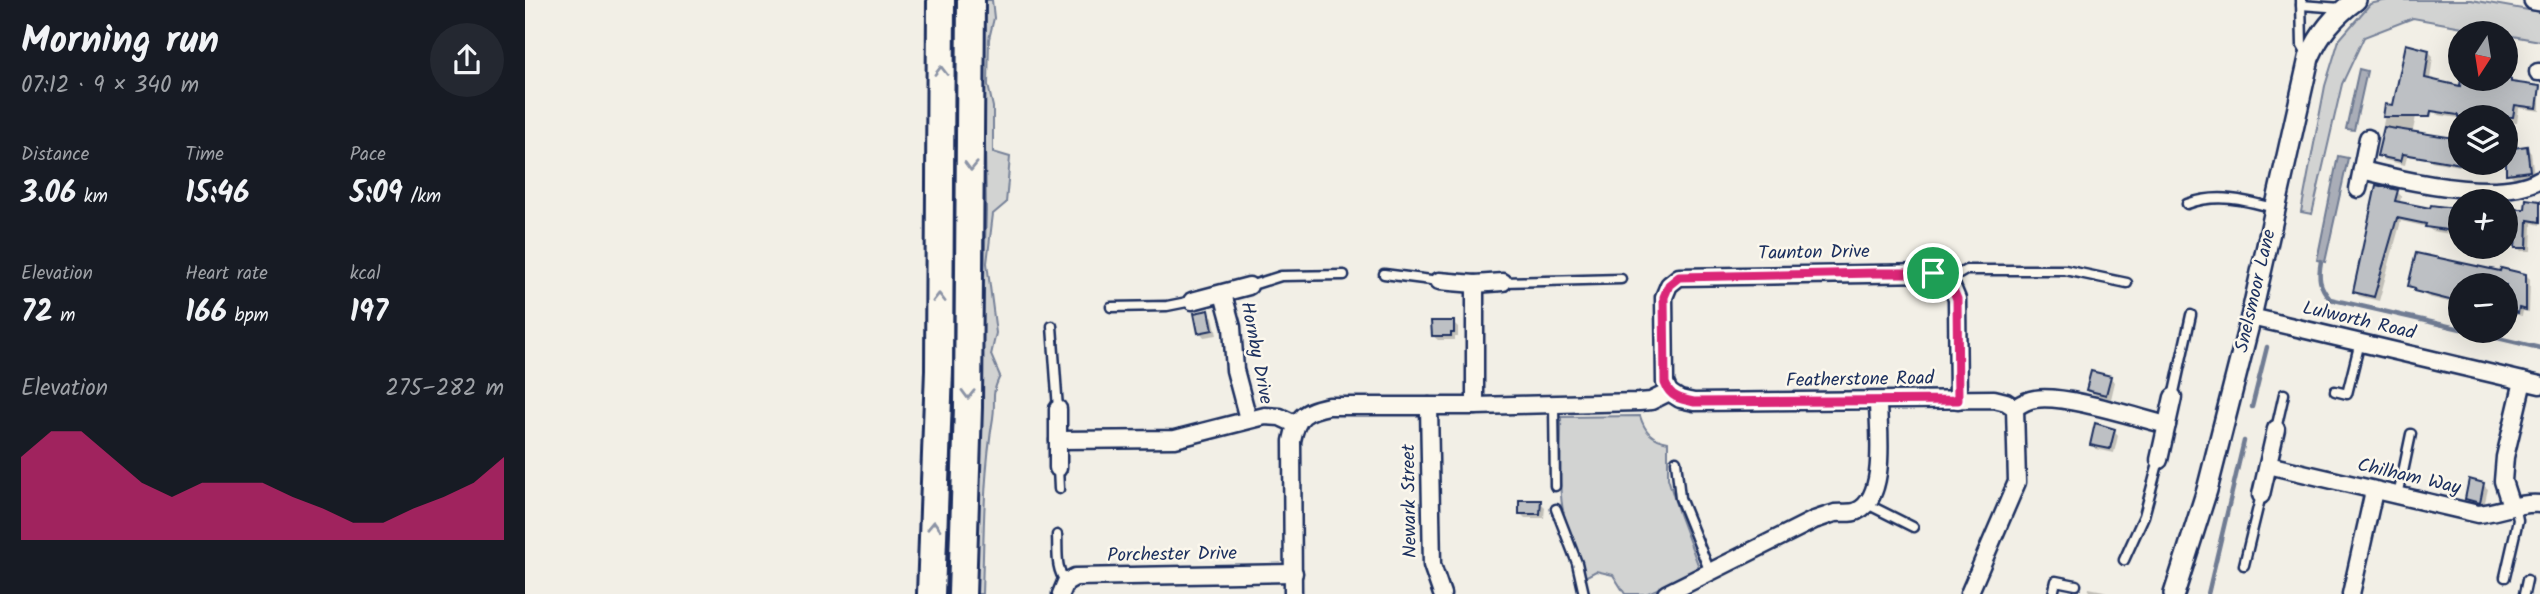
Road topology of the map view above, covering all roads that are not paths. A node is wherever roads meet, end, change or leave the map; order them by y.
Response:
1 (941, 0) edge
2 (971, 0) edge
3 (2534, 0) edge
4 (2540, 1) edge
5 (2301, 3) edge
6 (2350, 4) edge
7 (2309, 58) junction
8 (2368, 138) dead end
9 (2362, 170) junction
10 (2540, 179) edge
11 (2358, 189) dead end
12 (2187, 204) dead end
13 (2274, 208) junction
14 (1384, 274) dead end
15 (1344, 275) dead end
16 (1621, 279) dead end
17 (1949, 280) junction
18 (1439, 281) joint
19 (1503, 282) joint
20 (2127, 283) dead end
21 (1475, 284) junction
22 (1249, 286) joint
23 (1223, 294) junction
24 (1192, 301) joint
25 (1111, 307) dead end
26 (2191, 315) dead end
27 (2251, 317) junction
28 (1052, 326) dead end
29 (2360, 342) junction
30 (2523, 381) junction
31 (2540, 385) edge
32 (2335, 391) dead end
33 (1669, 392) junction
34 (2284, 394) dead end
35 (2173, 397) joint
36 (1958, 400) junction
37 (1878, 401) junction
38 (1554, 404) junction
39 (1475, 405) junction
40 (1429, 406) junction
41 (2015, 408) junction
42 (1058, 409) joint
43 (1248, 419) junction
44 (1295, 424) junction
45 (2167, 425) junction
46 (2276, 429) joint
47 (2411, 434) dead end
48 (1058, 440) junction
49 (2159, 460) joint
50 (1676, 461) dead end
51 (2268, 466) junction
52 (1058, 468) joint
53 (1555, 486) dead end
54 (1059, 489) dead end
55 (2374, 491) junction
56 (2261, 495) joint
57 (2397, 496) junction
58 (1867, 504) junction
59 (2540, 504) edge
60 (2513, 506) junction
61 (1556, 509) dead end
62 (1913, 527) dead end
63 (1057, 536) dead end
64 (2124, 560) dead end
65 (2244, 565) dead end
66 (1710, 572) junction
67 (1294, 573) junction
68 (2505, 577) dead end
69 (2527, 580) dead end
70 (2076, 585) dead end
71 (1063, 588) edge
72 (931, 594) edge
73 (962, 594) edge
74 (1293, 594) edge
75 (1443, 594) edge
76 (1584, 594) edge
77 (1665, 594) edge
78 (1969, 594) edge
79 (2053, 594) edge
80 (2174, 594) edge
81 (2351, 594) edge
82 (2524, 594) edge

72 -> 1 highway
2 -> 73 highway
3 - 4 street
5 - 6 lane
5 - 7 lane
6 - 7 street, Snelsmoor Lane
7 - 13 street, Snelsmoor Lane
8 - 9 street
9 - 10 street
9 - 11 street
12 - 13 lane
13 - 27 street, Snelsmoor Lane
14 - 18 lane
15 - 22 lane
16 - 19 lane
17 - 20 lane
17 - 33 street, Taunton Drive
17 - 36 street
18 - 21 street
19 - 21 street
21 - 39 street
22 - 23 street, Hornby Drive
23 - 24 street, Hornby Drive
23 - 43 street, Hornby Drive
24 - 25 lane
26 - 35 lane
27 - 29 street, Lulworth Road
27 - 80 street, Snelsmoor Lane
28 - 42 lane
29 - 30 street, Lulworth Road
29 - 32 lane
30 - 31 street, Lulworth Road
30 - 60 street
33 - 37 street, Featherstone Road
33 - 38 street
34 - 46 lane
35 - 45 street
36 - 37 street, Featherstone Road
36 - 41 street, Featherstone Road
37 - 58 street
38 - 39 street
38 - 53 lane
39 - 40 street
40 - 44 street
40 - 75 street, Newark Street
41 - 45 street
41 - 78 street
42 - 48 street
43 - 44 street
43 - 48 street
44 - 67 street
45 - 49 street
46 - 51 street
47 - 57 lane
48 - 52 street
49 - 64 lane
50 - 66 lane
51 - 55 street, Chilham Way
51 - 56 street
52 - 54 lane
55 - 57 street, Chilham Way
55 - 81 street
56 - 65 lane
57 - 60 street, Chilham Way
58 - 62 lane
58 - 66 street
59 - 60 street, Chilham Way
60 - 68 lane
61 - 76 lane
63 - 71 lane
66 - 77 street
67 - 71 street, Porchester Drive
67 - 74 street
69 - 82 lane
70 - 79 lane

